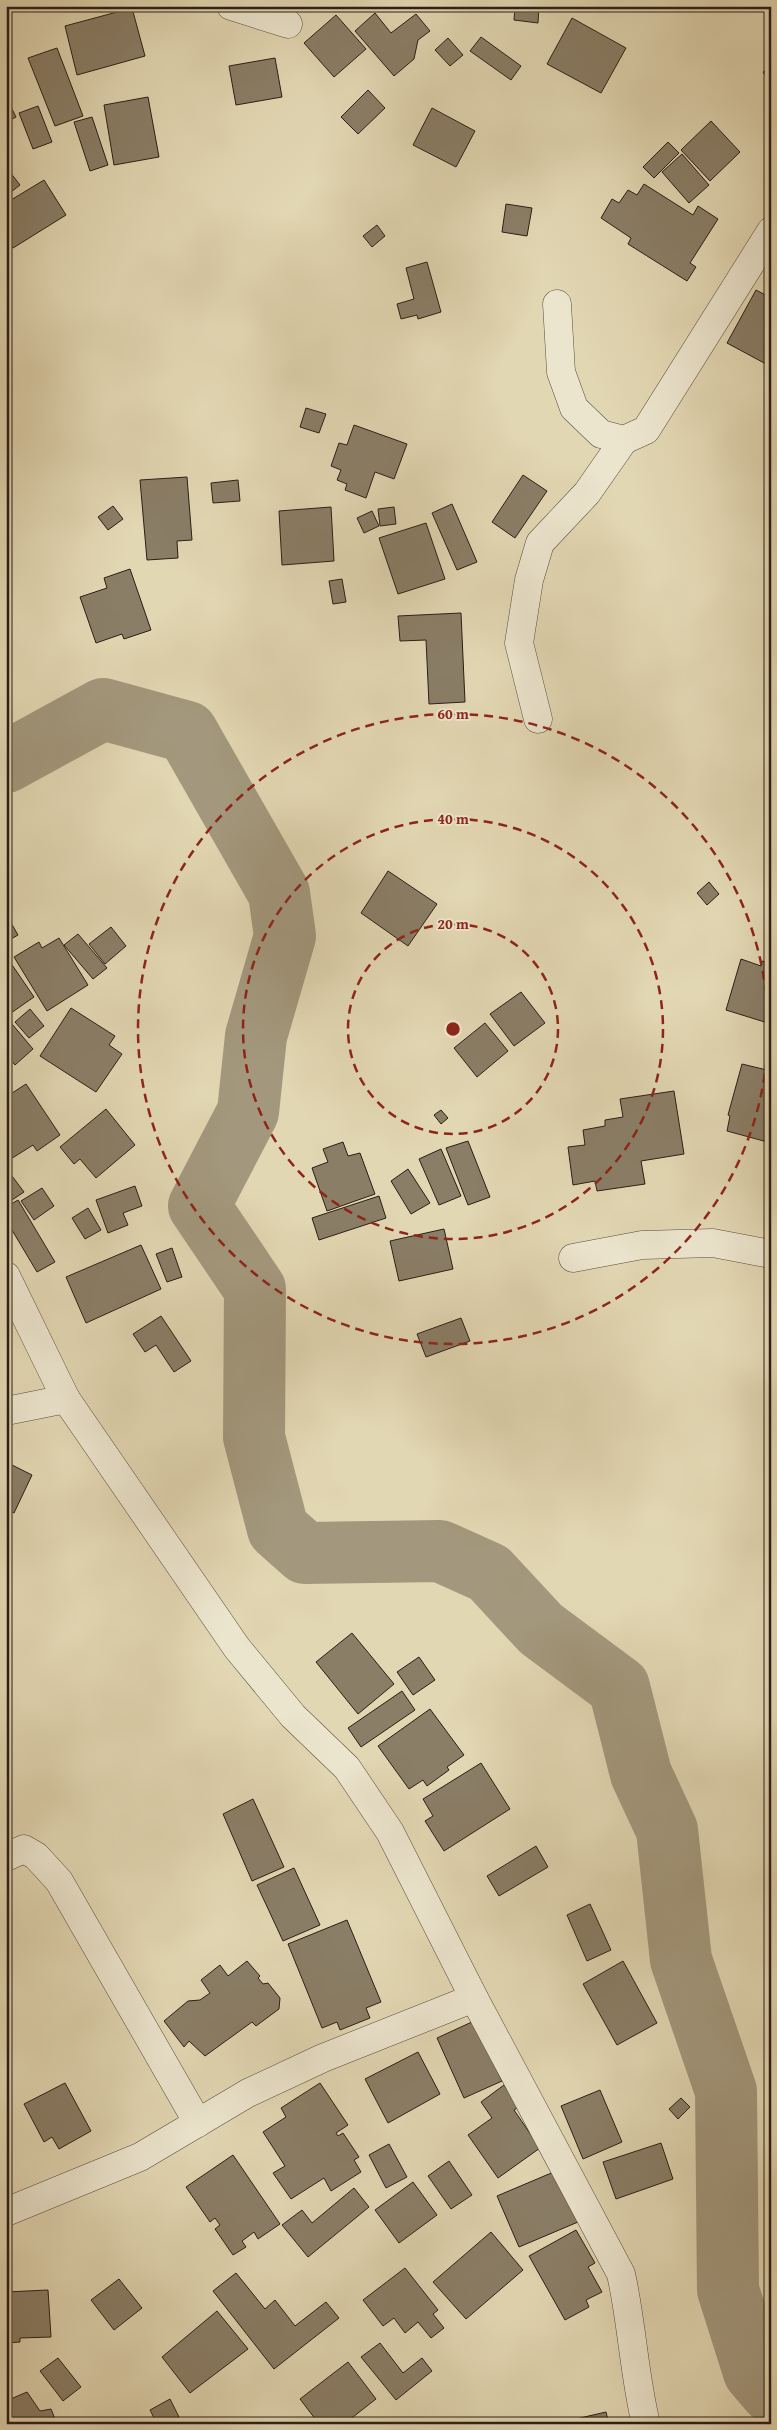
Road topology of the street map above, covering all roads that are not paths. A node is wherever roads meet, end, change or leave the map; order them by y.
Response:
1 (231, 6) edge
2 (288, 24) dead end
3 (771, 231) edge
4 (557, 304) dead end
5 (624, 440) junction
6 (538, 719) dead end
7 (771, 1254) edge
8 (573, 1258) dead end
9 (6, 1276) edge
10 (66, 1398) junction
11 (6, 1411) edge
12 (6, 1857) edge
13 (474, 1998) junction
14 (198, 2123) junction
15 (6, 2212) edge
16 (646, 2424) edge

1 - 2 street
3 - 5 street
4 - 5 street
5 - 6 street
7 - 8 street
9 - 10 street
10 - 11 street
10 - 13 street
12 - 14 street
13 - 14 street
13 - 16 street
14 - 15 street

